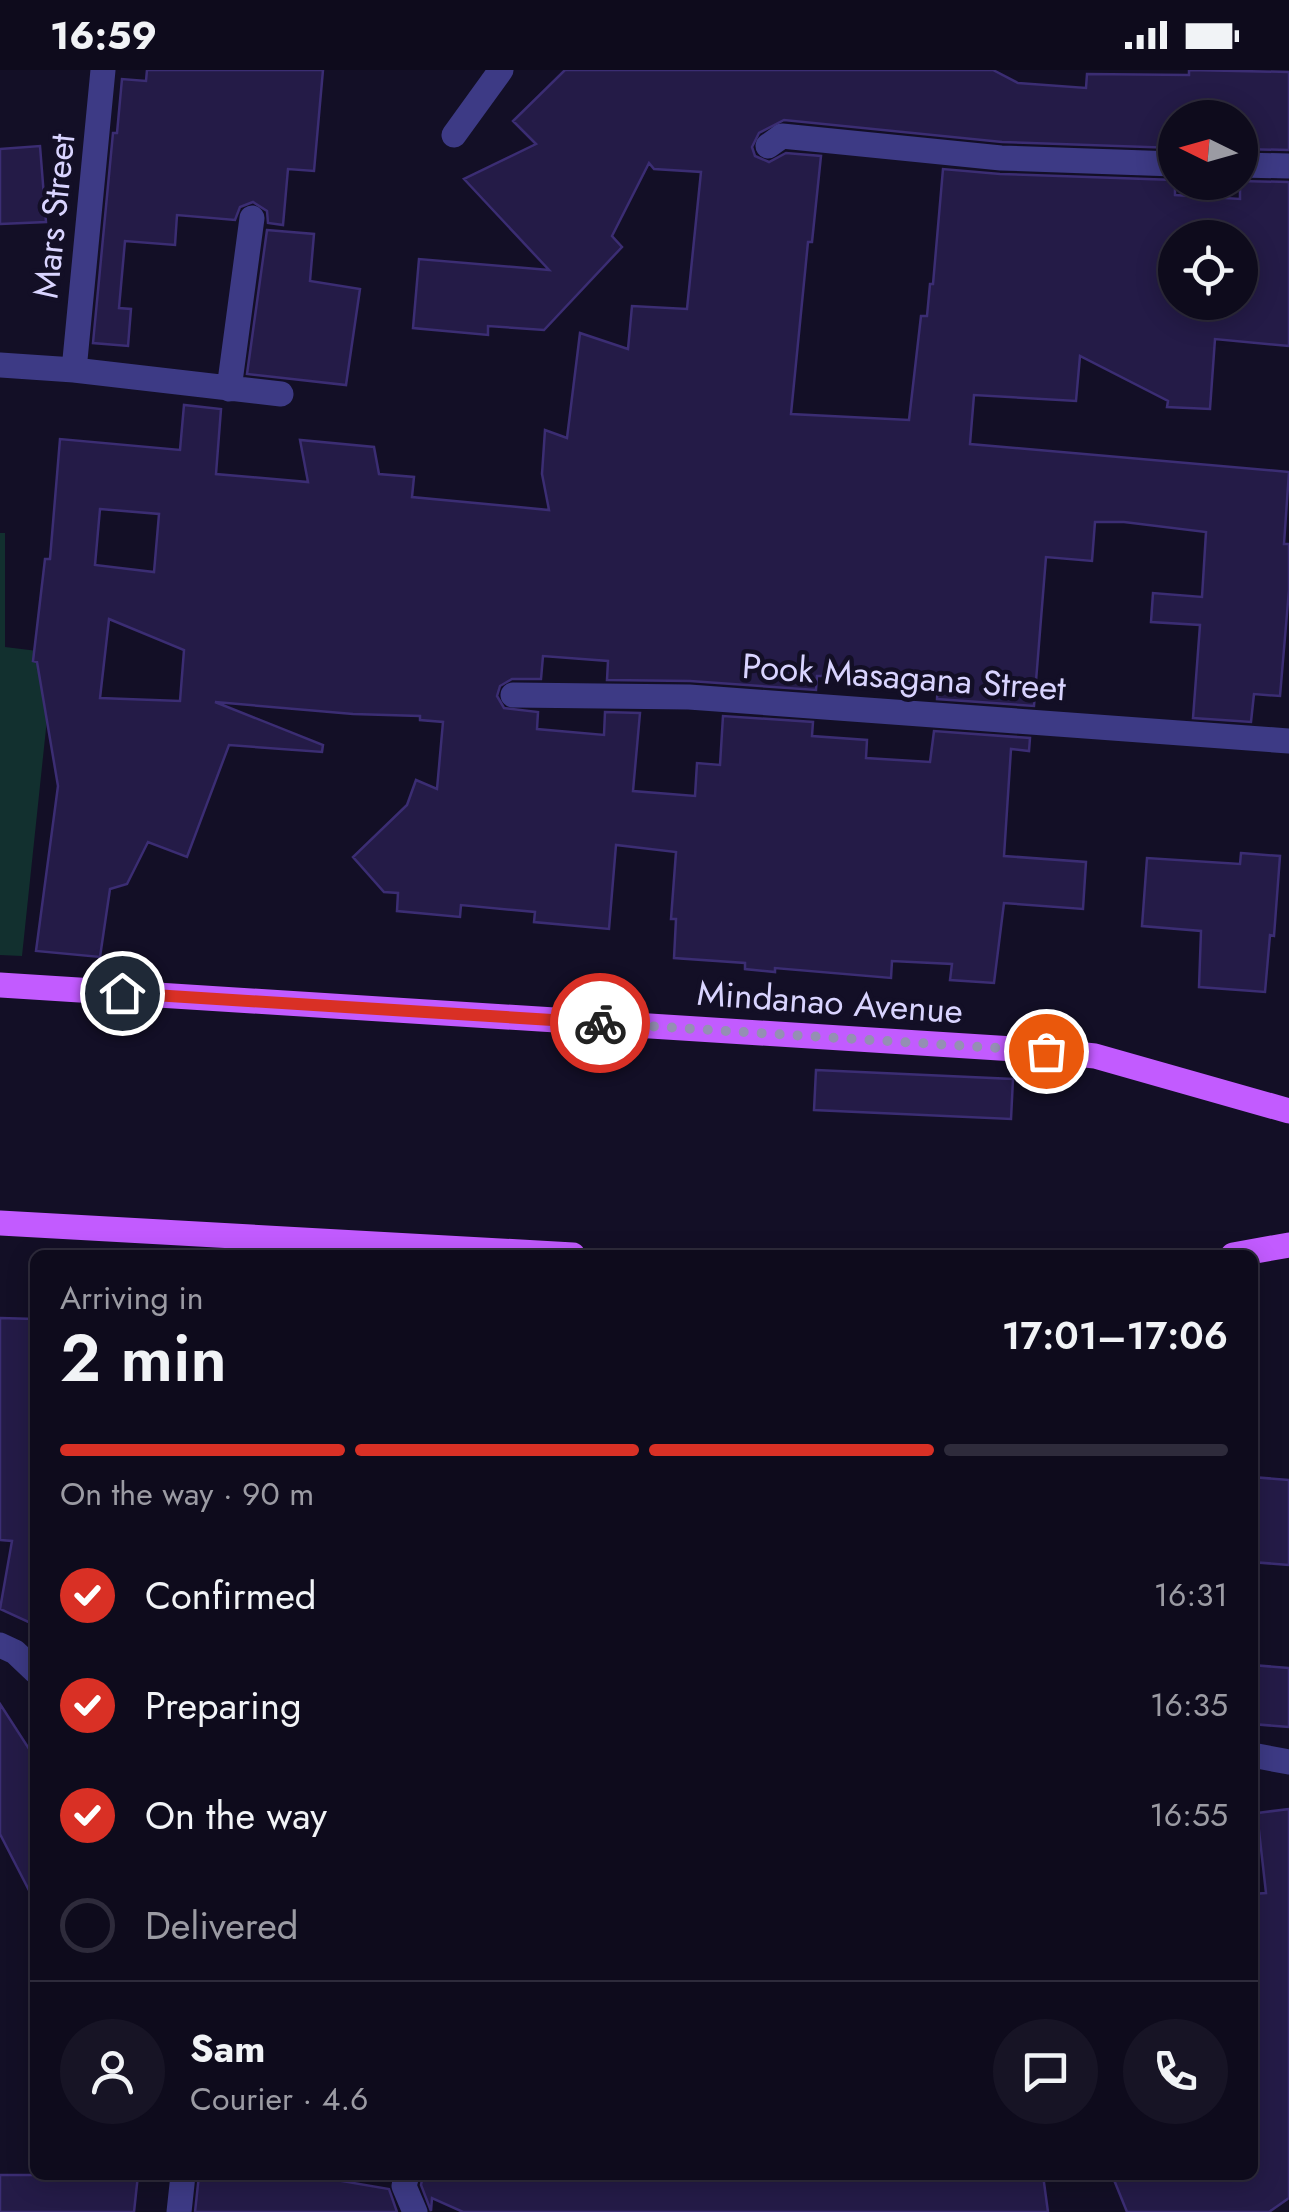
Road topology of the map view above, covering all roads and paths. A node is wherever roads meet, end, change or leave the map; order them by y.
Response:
1 (103, 70) edge
2 (501, 70) edge
3 (454, 136) dead end
4 (768, 146) dead end
5 (1158, 163) edge
6 (1258, 165) edge
7 (1289, 166) edge
8 (252, 218) dead end
9 (0, 364) edge
10 (74, 370) junction
11 (229, 389) junction
12 (280, 394) dead end
13 (513, 696) dead end
14 (1289, 740) edge
15 (0, 985) edge
16 (1289, 1111) edge
17 (0, 1223) edge
18 (1289, 1245) edge
19 (483, 1250) edge
20 (1258, 1251) edge
21 (0, 1645) edge
22 (30, 1666) edge
23 (1258, 1756) edge
24 (1289, 1762) edge
25 (182, 2180) edge
26 (406, 2180) edge
27 (179, 2212) edge
28 (415, 2212) edge

1 - 10 street, Mars Street
2 - 3 street
4 - 5 street
6 - 7 street
8 - 11 street
9 - 10 street
10 - 11 street
11 - 12 street
13 - 14 street, Pook Masagana Street
15 - 16 main road, Mindanao Avenue
17 - 19 main road
18 - 20 main road
21 - 22 street
23 - 24 street
25 - 27 street
26 - 28 street

